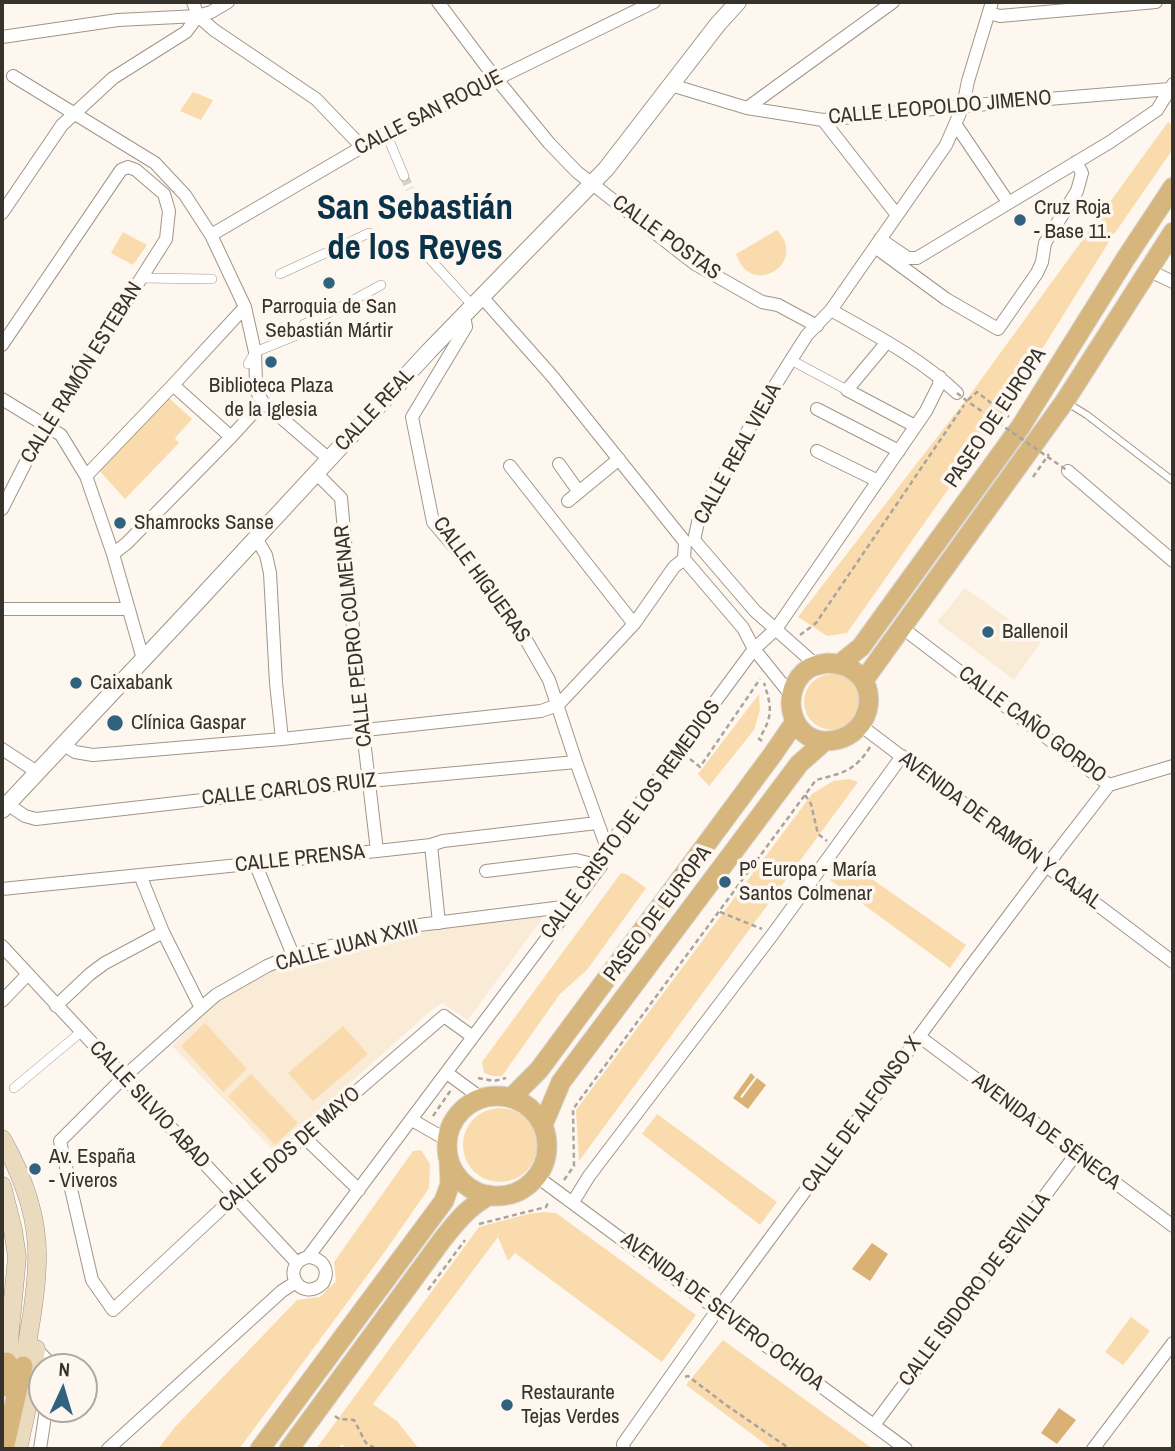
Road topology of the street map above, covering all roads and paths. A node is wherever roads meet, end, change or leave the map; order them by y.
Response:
1 (193, 2) edge
2 (228, 2) edge
3 (438, 2) edge
4 (654, 2) edge
5 (738, 2) edge
6 (893, 2) edge
7 (1156, 2) edge
8 (991, 7) edge
9 (198, 16) junction
10 (2, 37) edge
11 (13, 76) dead end
12 (496, 78) junction
13 (671, 85) junction
14 (1172, 88) edge
15 (963, 106) junction
16 (747, 108) junction
17 (74, 114) junction
18 (823, 120) junction
19 (956, 125) junction
20 (386, 133) junction
21 (361, 146) junction
22 (1076, 162) junction
23 (404, 176) tunnel mouth
24 (592, 183) junction
25 (1173, 187) edge
26 (1008, 202) junction
27 (2, 213) edge
28 (897, 215) junction
29 (1173, 232) edge
30 (369, 233) dead end
31 (211, 235) junction
32 (878, 243) junction
33 (912, 258) junction
34 (430, 259) dead end
35 (1148, 270) junction
36 (909, 272) junction
37 (280, 274) dead end
38 (141, 278) junction
39 (212, 279) dead end
40 (1173, 282) edge
41 (381, 285) dead end
42 (473, 306) junction
43 (245, 307) junction
44 (831, 310) junction
45 (817, 326) junction
46 (887, 342) junction
47 (2, 345) edge
48 (255, 352) junction
49 (791, 360) junction
50 (248, 364) dead end
51 (940, 376) junction
52 (173, 385) junction
53 (847, 390) junction
54 (962, 397) junction
55 (2, 399) edge
56 (1065, 401) junction
57 (263, 402) junction
58 (817, 409) dead end
59 (47, 425) junction
60 (915, 426) junction
61 (1021, 426) junction
62 (231, 437) junction
63 (1053, 449) dead end
64 (817, 451) dead end
65 (899, 451) junction
66 (329, 459) junction
67 (619, 459) junction
68 (559, 464) dead end
69 (510, 466) dead end
70 (1068, 471) joint
71 (316, 473) junction
72 (86, 476) junction
73 (878, 481) junction
74 (1030, 481) dead end
75 (1173, 481) edge
76 (579, 492) junction
77 (568, 501) dead end
78 (2, 509) edge
79 (256, 538) junction
80 (689, 541) junction
81 (113, 554) junction
82 (684, 559) junction
83 (1173, 561) edge
84 (2, 609) edge
85 (129, 609) junction
86 (634, 624) junction
87 (901, 627) junction
88 (776, 629) junction
89 (791, 642) junction
90 (754, 649) junction
91 (143, 659) junction
92 (841, 663) junction
93 (816, 665) junction
94 (768, 667) junction
95 (864, 680) junction
96 (791, 695) junction
97 (558, 705) junction
98 (795, 722) junction
99 (860, 725) junction
100 (363, 729) junction
101 (282, 738) junction
102 (876, 738) junction
103 (825, 741) junction
104 (64, 744) junction
105 (2, 749) edge
106 (679, 750) junction
107 (902, 757) junction
108 (576, 762) junction
109 (1173, 766) edge
110 (37, 772) junction
111 (369, 781) junction
112 (1109, 785) junction
113 (805, 795) junction
114 (4, 807) edge
115 (597, 822) junction
116 (431, 845) junction
117 (607, 848) junction
118 (835, 848) junction
119 (377, 851) junction
120 (255, 863) junction
121 (1046, 865) junction
122 (601, 866) junction
123 (486, 871) dead end
124 (140, 875) junction
125 (2, 890) edge
126 (571, 905) junction
127 (720, 912) junction
128 (439, 923) junction
129 (163, 932) junction
130 (773, 934) junction
131 (2, 946) edge
132 (293, 955) junction
133 (1173, 962) edge
134 (28, 974) junction
135 (2, 1001) edge
136 (57, 1006) junction
137 (201, 1007) junction
138 (81, 1032) junction
139 (473, 1037) junction
140 (920, 1037) junction
141 (124, 1077) junction
142 (453, 1077) junction
143 (507, 1078) dead end
144 (15, 1088) dead end
145 (512, 1097) junction
146 (481, 1098) junction
147 (412, 1120) junction
148 (543, 1125) junction
149 (425, 1127) junction
150 (304, 1137) junction
151 (2, 1139) edge
152 (447, 1140) junction
153 (1076, 1154) junction
154 (449, 1163) junction
155 (537, 1176) junction
156 (2, 1186) edge
157 (359, 1191) junction
158 (557, 1191) junction
159 (490, 1195) junction
160 (234, 1197) junction
161 (573, 1202) junction
162 (477, 1225) dead end
163 (1173, 1226) edge
164 (470, 1234) dead end
165 (303, 1260) junction
166 (296, 1282) junction
167 (36, 1293) junction
168 (425, 1294) dead end
169 (13, 1300) junction
170 (718, 1309) junction
171 (113, 1310) joint
172 (2, 1336) edge
173 (1173, 1343) edge
174 (36, 1349) junction
175 (40, 1353) edge
176 (15, 1364) junction
177 (683, 1377) dead end
178 (2, 1387) edge
179 (321, 1406) junction
180 (44, 1423) edge
181 (874, 1425) junction
182 (4, 1449) edge
183 (18, 1449) edge
184 (40, 1449) edge
185 (108, 1449) edge
186 (260, 1449) edge
187 (289, 1449) edge
188 (376, 1449) edge
189 (624, 1449) edge
190 (790, 1449) edge
191 (906, 1449) edge
192 (1093, 1449) edge

1 - 9 street
2 - 9 street
3 - 12 street, CALLE POSTAS
4 - 12 street, CALLE SAN ROQUE
5 - 13 street, CALLE REAL
6 - 16 street
7 - 8 street
8 - 15 street, CALLE REAL VIEJA
9 - 10 street
9 - 17 street
9 - 21 street
11 - 17 street
12 - 20 street, CALLE SAN ROQUE
12 - 24 street, CALLE POSTAS
13 - 16 street, CALLE LEOPOLDO JIMENO
13 - 24 street, CALLE REAL
14 - 15 street, CALLE LEOPOLDO JIMENO
14 - 22 street
15 - 18 street, CALLE LEOPOLDO JIMENO
15 - 19 street, CALLE REAL VIEJA
16 - 18 street, CALLE LEOPOLDO JIMENO
17 - 27 street
17 - 31 street
18 - 28 street
19 - 26 street
19 - 28 street, CALLE REAL VIEJA
20 - 21 street, CALLE SAN ROQUE
20 - 23 street
21 - 31 street, CALLE SAN ROQUE
22 - 26 street
22 - 36 street
24 - 42 street, CALLE REAL
24 - 45 street, CALLE POSTAS
25 - 61 main road, PASEO DE EUROPA
26 - 33 street
28 - 32 street, CALLE REAL VIEJA
29 - 35 main road, PASEO DE EUROPA
30 - 37 street
31 - 43 street
32 - 33 street
32 - 36 street
32 - 44 street, CALLE REAL VIEJA
33 - 36 street
34 - 42 street
35 - 40 street
35 - 56 main road, PASEO DE EUROPA
38 - 39 street
38 - 47 street, CALLE RAMÓN ESTEBAN
38 - 59 street, CALLE RAMÓN ESTEBAN
41 - 48 street
42 - 66 street, CALLE REAL
42 - 67 street
42 - 97 street, CALLE HIGUERAS
43 - 48 street
43 - 52 street
44 - 45 street, CALLE REAL VIEJA
44 - 46 street
45 - 49 street, CALLE REAL VIEJA
46 - 51 street
46 - 53 street
48 - 50 street
48 - 57 street
49 - 53 street
49 - 80 street, CALLE REAL VIEJA
51 - 54 street
51 - 60 street, CALLE CRISTO DE LOS REMEDIOS
52 - 62 street
52 - 72 street
53 - 60 street
54 - 61 path
54 - 70 path, bridge
54 - 89 path
55 - 59 street
56 - 75 lane
56 - 87 main road, PASEO DE EUROPA
57 - 62 street
57 - 66 street
58 - 65 street
59 - 72 street
59 - 78 street, CALLE RAMÓN ESTEBAN
60 - 65 street, CALLE CRISTO DE LOS REMEDIOS
61 - 92 main road, PASEO DE EUROPA
62 - 81 street
63 - 74 path
64 - 73 street
65 - 73 street, CALLE CRISTO DE LOS REMEDIOS
66 - 71 street, CALLE REAL
67 - 76 street
67 - 80 street
68 - 76 street
69 - 86 street
70 - 83 street
71 - 79 street, CALLE REAL
71 - 100 street, CALLE PEDRO COLMENAR
72 - 81 street
73 - 88 street, CALLE CRISTO DE LOS REMEDIOS
76 - 77 street
79 - 91 street, CALLE REAL
79 - 101 street
80 - 82 street, CALLE REAL VIEJA
80 - 88 street
81 - 85 street
82 - 86 street
82 - 90 street
84 - 85 street
85 - 91 street
86 - 97 street
87 - 95 main road, PASEO DE EUROPA
87 - 112 street, CALLE CAÑO GORDO
88 - 89 street
88 - 90 street, CALLE CRISTO DE LOS REMEDIOS
89 - 93 street
90 - 94 street
90 - 106 street, CALLE CRISTO DE LOS REMEDIOS
91 - 104 street, CALLE REAL
92 - 93 main road
92 - 95 main road
93 - 96 main road
94 - 96 street
94 - 106 path
95 - 99 main road
96 - 98 main road
97 - 100 street
97 - 108 street, CALLE HIGUERAS
98 - 103 main road
98 - 145 main road, PASEO DE EUROPA
99 - 102 street, AVENIDA DE RAMÓN Y CAJAL
99 - 103 main road
100 - 101 street
100 - 111 street, CALLE PEDRO COLMENAR
101 - 104 street
102 - 107 street, AVENIDA DE RAMÓN Y CAJAL
102 - 113 path
103 - 148 main road, PASEO DE EUROPA
104 - 110 street, CALLE REAL
105 - 110 street
106 - 117 street, CALLE CRISTO DE LOS REMEDIOS
107 - 118 street
107 - 121 street, AVENIDA DE RAMÓN Y CAJAL
108 - 111 street, CALLE CARLOS RUIZ
108 - 115 street, CALLE HIGUERAS
109 - 112 street, CALLE CAÑO GORDO
110 - 114 street, CALLE REAL
111 - 114 street, CALLE CARLOS RUIZ
111 - 119 street, CALLE PEDRO COLMENAR
112 - 121 street, CALLE DE ALFONSO X
113 - 118 path
113 - 127 path
115 - 116 street, CALLE PRENSA
115 - 117 street, CALLE HIGUERAS
116 - 119 street, CALLE PRENSA
116 - 128 street
117 - 122 street, CALLE CRISTO DE LOS REMEDIOS
118 - 130 street
119 - 120 street, CALLE PRENSA
120 - 124 street, CALLE PRENSA
120 - 132 street
121 - 133 street, AVENIDA DE RAMÓN Y CAJAL
121 - 140 street, CALLE DE ALFONSO X
122 - 123 street
122 - 126 street, CALLE CRISTO DE LOS REMEDIOS
124 - 125 street, CALLE PRENSA
124 - 129 street
126 - 128 street, CALLE JUAN XXIII
126 - 139 street, CALLE CRISTO DE LOS REMEDIOS
127 - 130 path
127 - 158 path
128 - 132 street, CALLE JUAN XXIII
129 - 136 street
129 - 137 street
130 - 161 street
131 - 134 street, CALLE SILVIO ABAD
132 - 137 street, CALLE JUAN XXIII
134 - 135 street
134 - 136 street, CALLE SILVIO ABAD
136 - 138 street, CALLE SILVIO ABAD
137 - 141 street, CALLE JUAN XXIII
138 - 141 street, CALLE SILVIO ABAD
138 - 144 street
139 - 142 street, CALLE CRISTO DE LOS REMEDIOS
139 - 150 street, CALLE DOS DE MAYO
140 - 153 street, AVENIDA DE SÉNECA
140 - 170 street, CALLE DE ALFONSO X
141 - 160 street, CALLE SILVIO ABAD
141 - 171 street, CALLE JUAN XXIII
142 - 143 path
142 - 146 street
142 - 147 street, CALLE CRISTO DE LOS REMEDIOS
142 - 149 path
145 - 146 main road
145 - 148 main road
146 - 152 main road
147 - 149 street
147 - 157 street, CALLE CRISTO DE LOS REMEDIOS
148 - 155 main road
149 - 152 street
150 - 157 street
150 - 160 street, CALLE DOS DE MAYO
151 - 167 main road
152 - 154 main road
153 - 163 street, AVENIDA DE SÉNECA
153 - 181 street, CALLE ISIDORO DE SEVILLA
154 - 159 main road
154 - 186 main road
155 - 158 street, AVENIDA DE SEVERO OCHOA
155 - 159 main road
156 - 169 main road
157 - 165 street, CALLE CRISTO DE LOS REMEDIOS
158 - 161 street, AVENIDA DE SEVERO OCHOA
158 - 162 path
159 - 179 main road
160 - 165 street, CALLE SILVIO ABAD
160 - 171 street, CALLE DOS DE MAYO
161 - 170 street, AVENIDA DE SEVERO OCHOA
164 - 168 path
165 - 166 street
165 - 166 street
166 - 185 street
167 - 174 main road
167 - 176 main road
169 - 172 main road
169 - 176 main road
170 - 181 street, AVENIDA DE SEVERO OCHOA
170 - 189 street, CALLE DE ALFONSO X
173 - 192 street
174 - 175 street
174 - 183 main road
176 - 178 main road
176 - 182 main road
177 - 190 path
179 - 187 main road
179 - 188 path
180 - 184 street
181 - 191 street, AVENIDA DE SEVERO OCHOA

